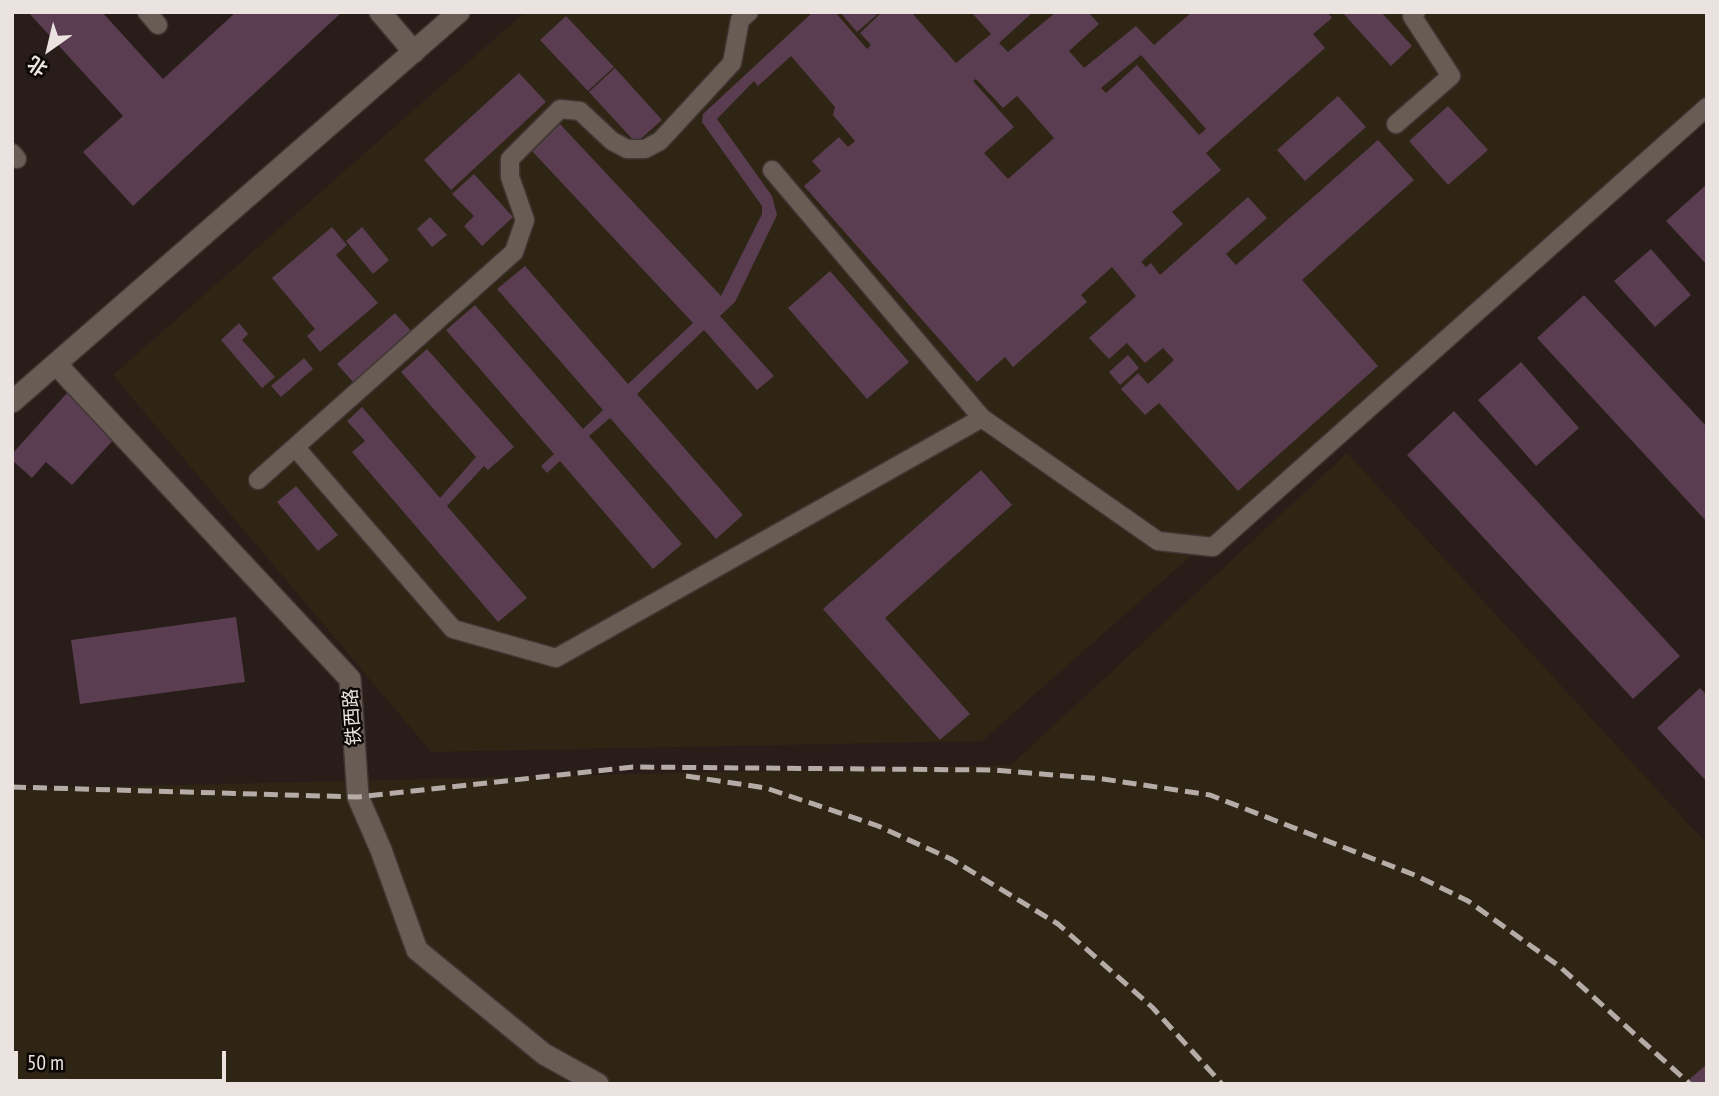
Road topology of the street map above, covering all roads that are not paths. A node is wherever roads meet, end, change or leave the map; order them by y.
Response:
1 (380, 12) edge
2 (459, 12) edge
3 (749, 12) edge
4 (1416, 12) edge
5 (414, 52) junction
6 (1707, 107) edge
7 (1396, 124) dead end
8 (772, 170) dead end
9 (56, 364) junction
10 (12, 402) edge
11 (982, 418) junction
12 (295, 447) junction
13 (258, 480) dead end
14 (598, 1084) edge

1 - 5 street
2 - 5 street
3 - 12 lane
4 - 7 lane
5 - 9 street
6 - 11 lane
8 - 11 lane
9 - 10 street
9 - 14 street, 铁西路
11 - 12 lane
12 - 13 lane

